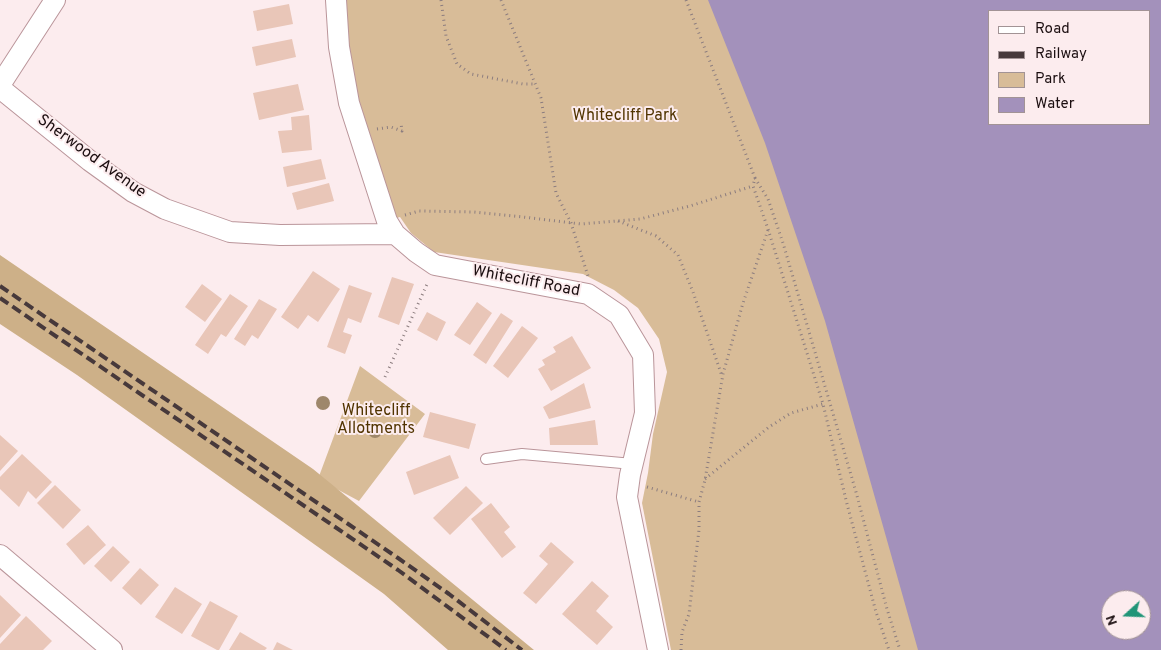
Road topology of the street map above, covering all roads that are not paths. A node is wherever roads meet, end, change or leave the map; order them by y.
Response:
1 (55, 0) edge
2 (336, 0) edge
3 (0, 87) edge
4 (391, 228) junction
5 (486, 459) dead end
6 (631, 473) junction
7 (0, 555) edge
8 (112, 650) edge
9 (658, 650) edge

1 - 3 street
2 - 4 street
3 - 4 street, Sherwood Avenue
4 - 6 street, Whitecliff Road
5 - 6 lane
6 - 9 street, Whitecliff Road
7 - 8 street

